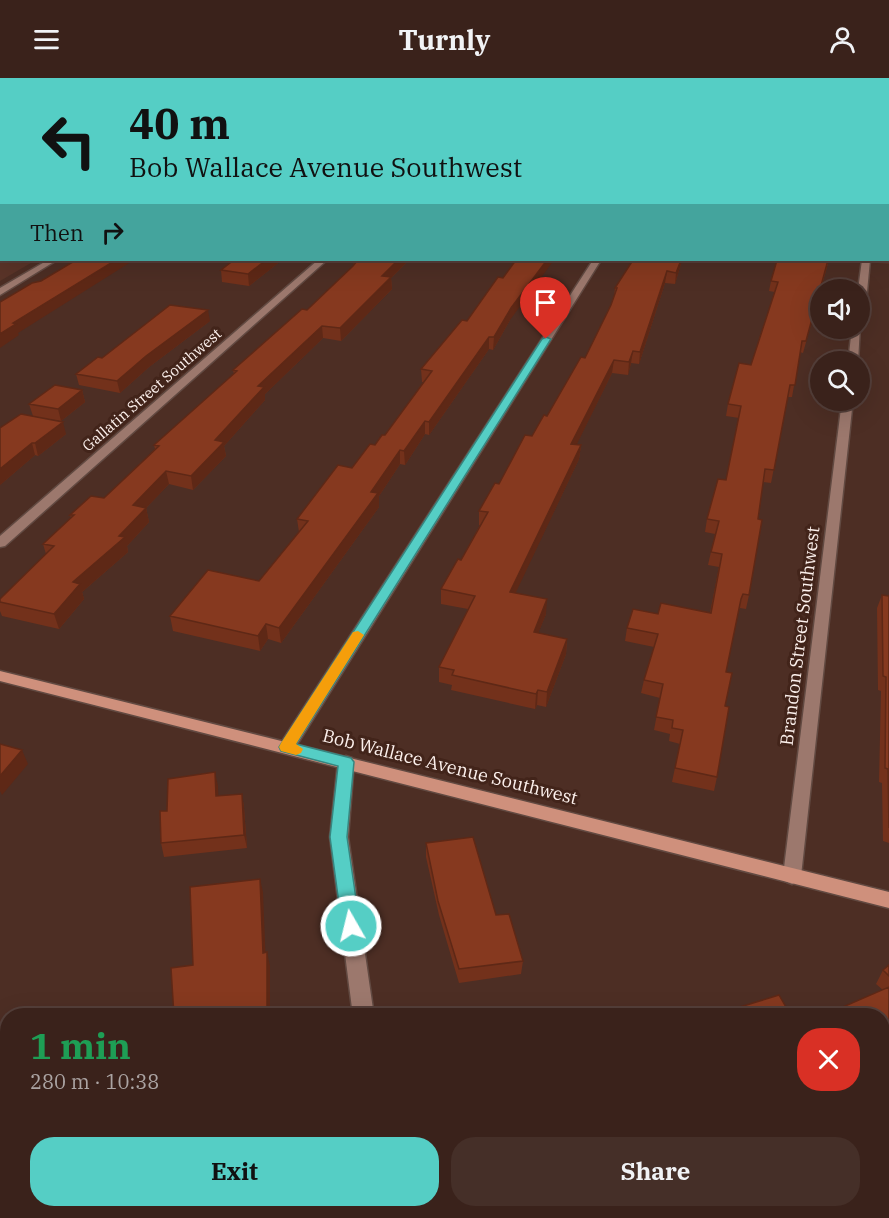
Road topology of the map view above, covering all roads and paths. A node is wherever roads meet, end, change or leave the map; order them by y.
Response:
1 (51, 261) edge
2 (322, 261) edge
3 (596, 261) edge
4 (866, 261) edge
5 (864, 279) edge
6 (0, 292) edge
7 (847, 411) edge
8 (0, 543) edge
9 (0, 676) edge
10 (286, 747) junction
11 (346, 762) junction
12 (792, 876) junction
13 (889, 900) edge
14 (363, 1008) edge

1 - 6 street
2 - 8 street, Gallatin Street Southwest
3 - 10 street
4 - 5 street
7 - 12 street, Brandon Street Southwest
9 - 10 main road, Bob Wallace Avenue Southwest
10 - 11 main road, Bob Wallace Avenue Southwest
11 - 12 main road, Bob Wallace Avenue Southwest
11 - 14 street
12 - 13 main road, Bob Wallace Avenue Southwest

